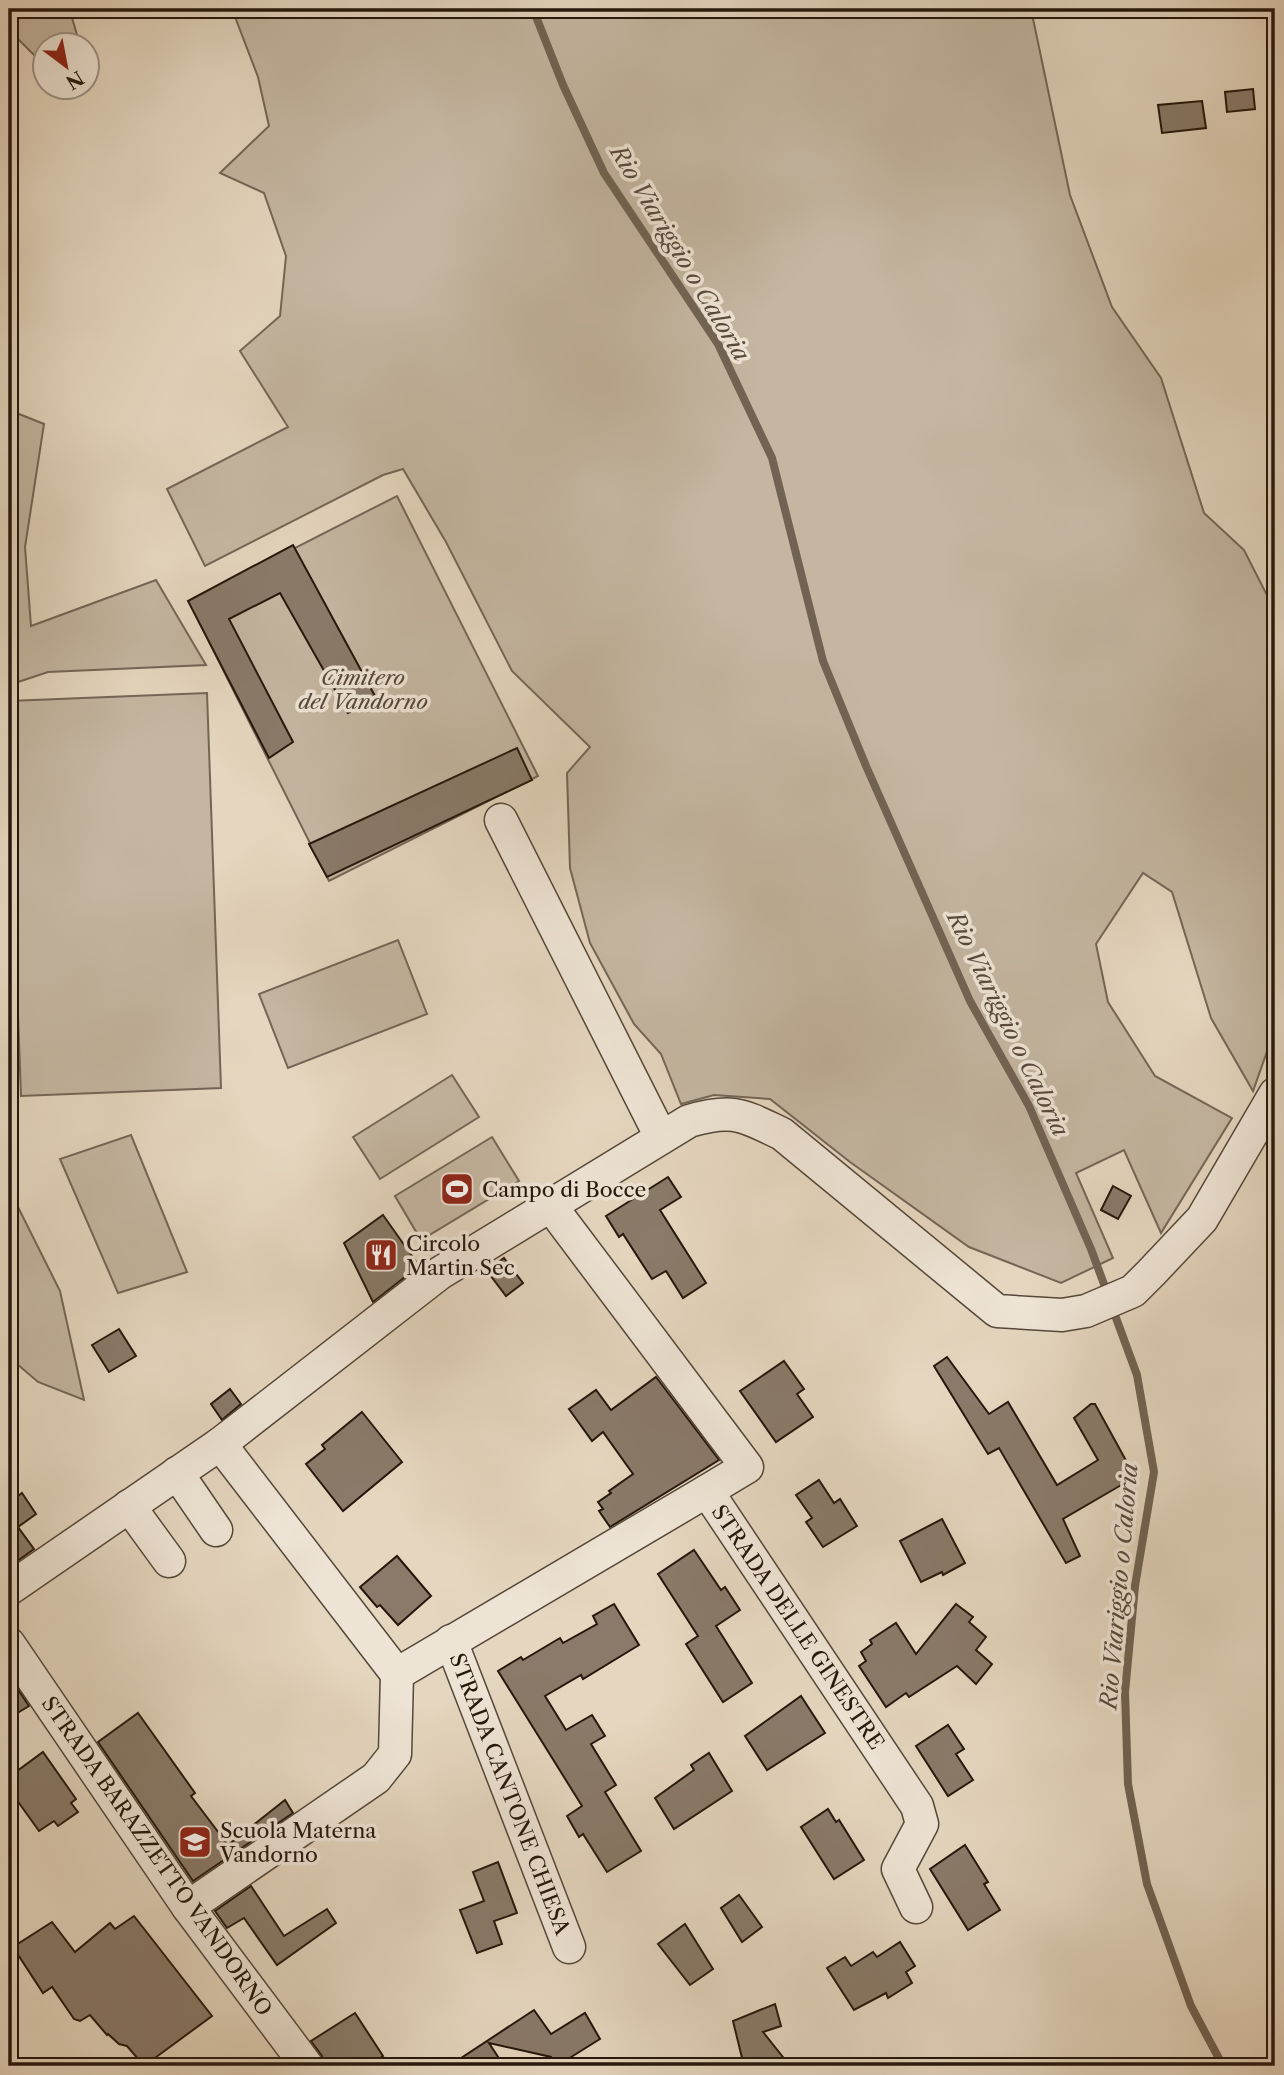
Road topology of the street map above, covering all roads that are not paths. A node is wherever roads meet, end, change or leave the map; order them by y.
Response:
1 (501, 820) dead end
2 (1275, 1094) edge
3 (661, 1137) junction
4 (550, 1205) junction
5 (220, 1444) junction
6 (177, 1473) junction
7 (707, 1491) junction
8 (129, 1506) junction
9 (216, 1530) dead end
10 (169, 1561) dead end
11 (9, 1589) edge
12 (451, 1642) junction
13 (9, 1644) edge
14 (397, 1674) junction
15 (188, 1907) junction
16 (916, 1907) dead end
17 (569, 1947) dead end
18 (307, 2066) edge

1 - 3 street
2 - 3 street
3 - 4 street
4 - 5 street
4 - 7 street, STRADA DELLE GINESTRE
5 - 6 street
5 - 14 street
6 - 8 street
6 - 9 street
7 - 12 street, STRADA CANTONE CHIESA
7 - 16 street, STRADA DELLE GINESTRE
8 - 10 street
8 - 11 street
12 - 14 street, STRADA CANTONE CHIESA
12 - 17 street, STRADA CANTONE CHIESA
13 - 15 street, STRADA BARAZZETTO VANDORNO
14 - 15 street
15 - 18 street, STRADA BARAZZETTO VANDORNO

